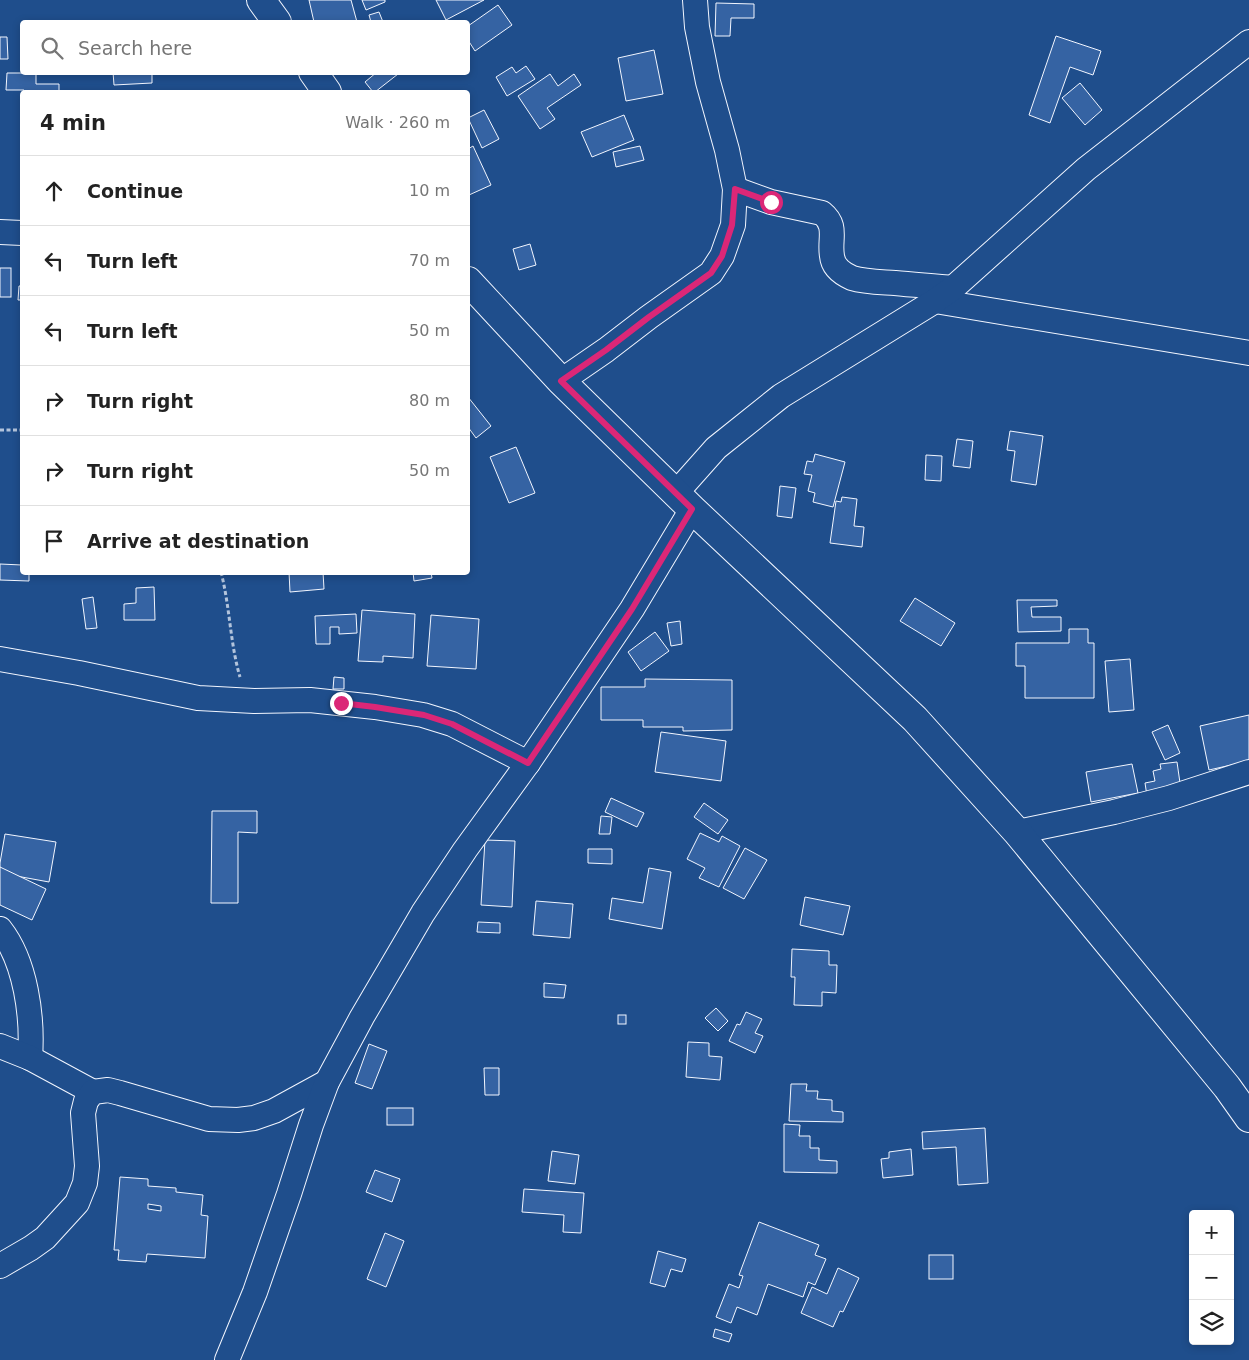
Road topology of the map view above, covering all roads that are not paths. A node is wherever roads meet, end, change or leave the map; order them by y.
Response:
1 (261, 0) edge
2 (695, 0) edge
3 (276, 20) edge
4 (1249, 42) edge
5 (315, 75) edge
6 (326, 90) edge
7 (735, 189) junction
8 (0, 232) edge
9 (20, 233) edge
10 (470, 283) edge
11 (944, 295) junction
12 (1249, 353) edge
13 (561, 381) junction
14 (684, 501) junction
15 (0, 659) edge
16 (528, 763) junction
17 (1249, 772) edge
18 (1017, 832) junction
19 (0, 929) edge
20 (0, 1046) edge
21 (30, 1058) junction
22 (327, 1082) junction
23 (94, 1092) junction
24 (1249, 1118) edge
25 (0, 1266) edge
26 (227, 1360) edge

1 - 3 street
2 - 7 street
4 - 11 street
5 - 6 street
7 - 11 street
7 - 13 street
8 - 9 street
10 - 13 street
11 - 12 street
11 - 14 street
13 - 14 street
14 - 16 street
14 - 18 street
15 - 16 street
16 - 22 street
17 - 18 street
18 - 24 street
19 - 21 street
20 - 21 street
21 - 23 street
22 - 23 street
22 - 26 street
23 - 25 street

